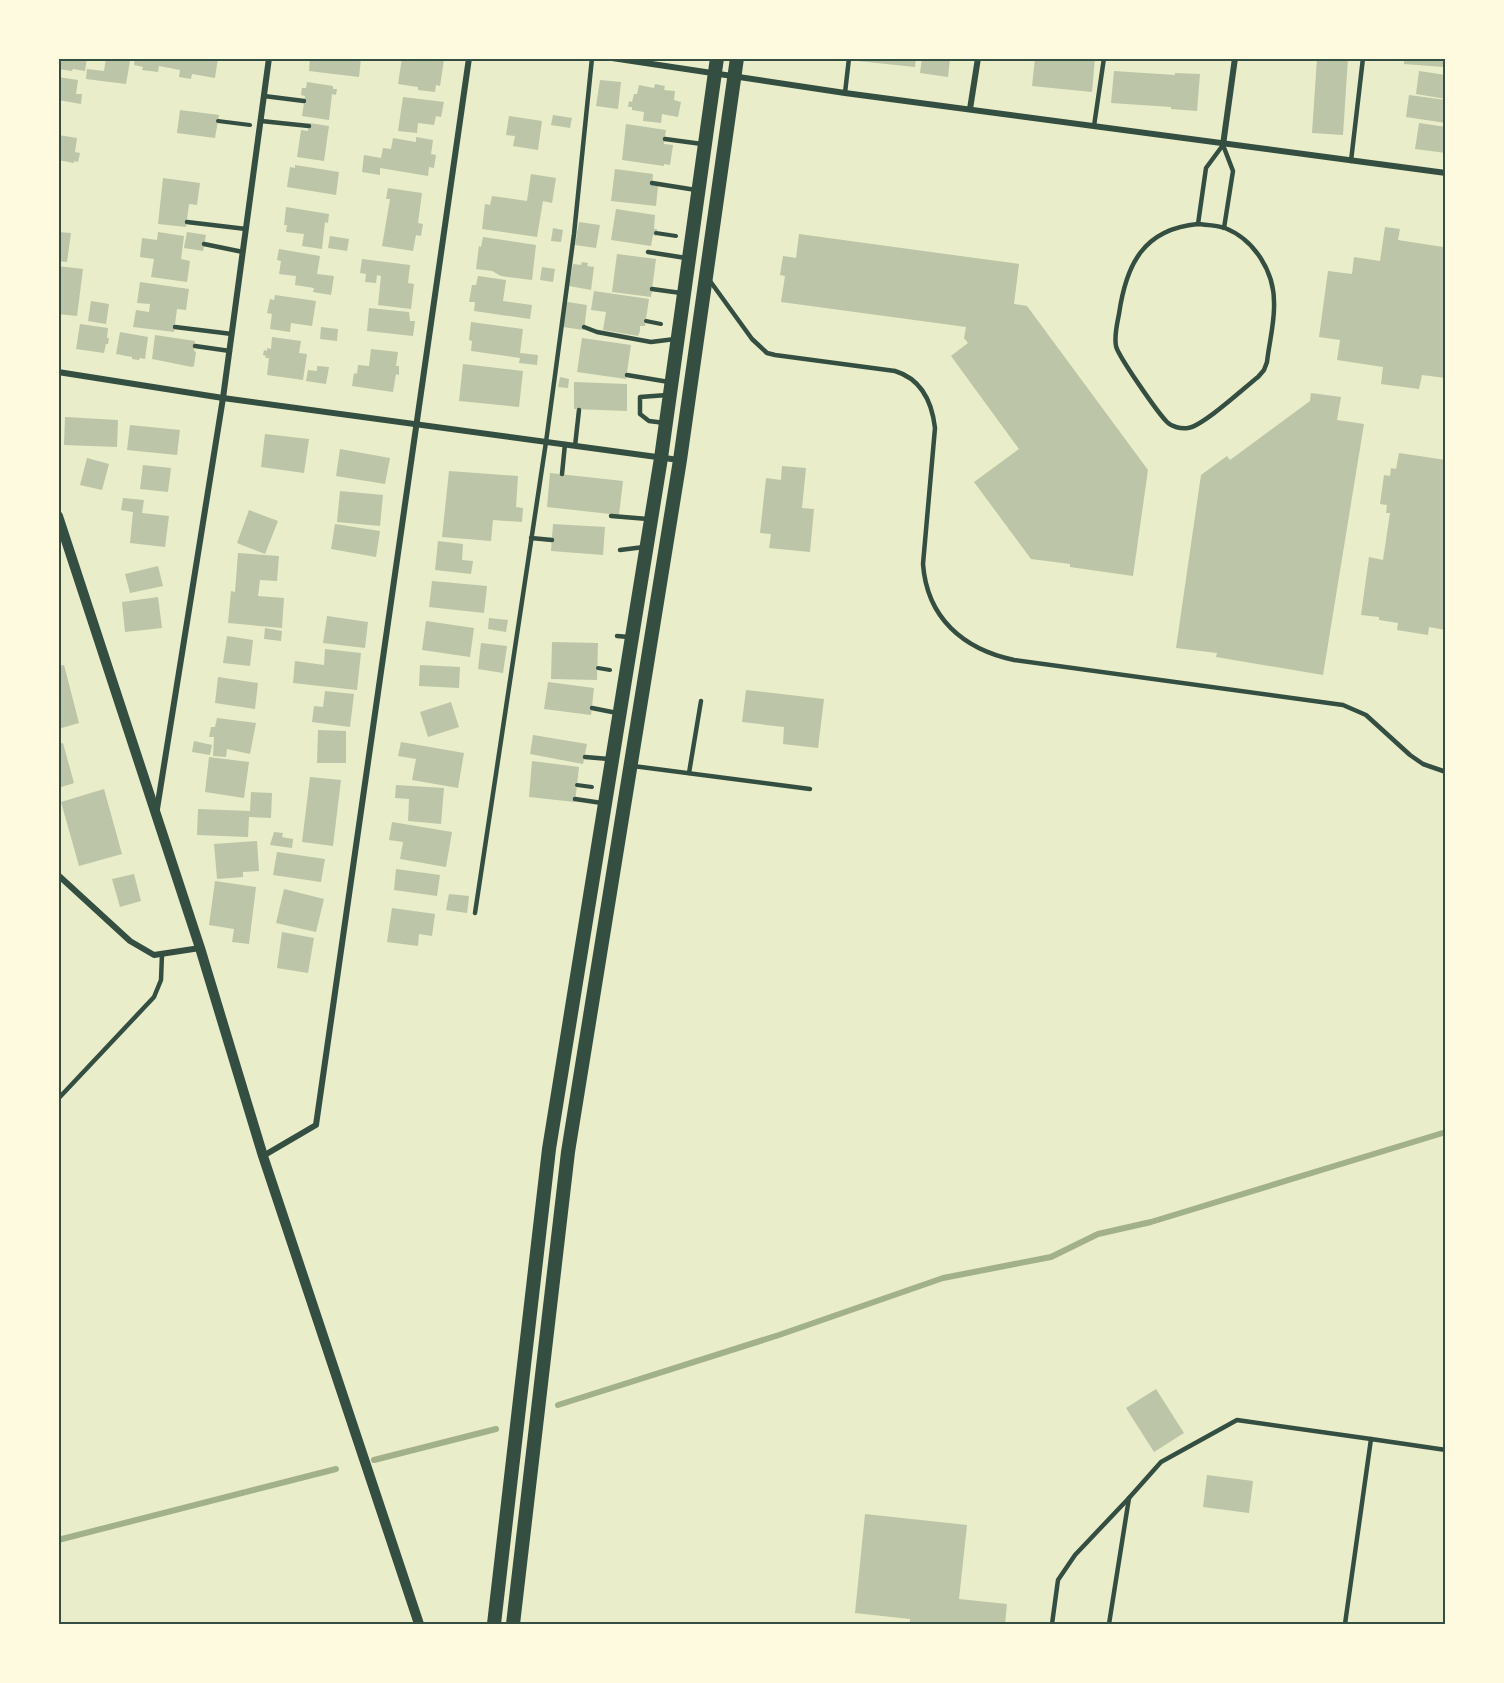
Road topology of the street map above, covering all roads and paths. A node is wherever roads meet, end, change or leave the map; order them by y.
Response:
1 (269, 58) edge
2 (469, 58) edge
3 (592, 58) edge
4 (612, 58) edge
5 (717, 58) edge
6 (737, 58) edge
7 (849, 58) edge
8 (978, 58) edge
9 (1104, 58) edge
10 (1235, 58) edge
11 (1363, 58) edge
12 (715, 75) junction
13 (735, 76) junction
14 (844, 93) junction
15 (264, 96) junction
16 (304, 101) dead end
17 (970, 109) junction
18 (218, 121) dead end
19 (260, 123) junction
20 (309, 126) dead end
21 (1094, 126) junction
22 (665, 139) dead end
23 (705, 144) junction
24 (1223, 145) junction
25 (1351, 161) junction
26 (1446, 173) edge
27 (652, 183) dead end
28 (699, 190) junction
29 (187, 222) dead end
30 (1198, 224) junction
31 (1224, 228) junction
32 (246, 229) junction
33 (204, 244) dead end
34 (243, 252) junction
35 (648, 252) dead end
36 (689, 258) junction
37 (706, 276) junction
38 (652, 289) dead end
39 (684, 294) junction
40 (646, 321) dead end
41 (661, 324) dead end
42 (175, 327) dead end
43 (584, 327) dead end
44 (232, 334) junction
45 (678, 338) junction
46 (195, 346) dead end
47 (230, 351) junction
48 (58, 372) edge
49 (627, 375) dead end
50 (671, 388) junction
51 (223, 398) junction
52 (579, 410) dead end
53 (666, 423) junction
54 (416, 424) junction
55 (546, 442) junction
56 (565, 444) junction
57 (575, 446) junction
58 (661, 458) junction
59 (680, 460) junction
60 (562, 474) dead end
61 (58, 516) edge
62 (611, 516) dead end
63 (651, 519) junction
64 (531, 537) junction
65 (552, 540) dead end
66 (647, 546) junction
67 (620, 550) dead end
68 (616, 636) dead end
69 (632, 637) junction
70 (701, 701) dead end
71 (592, 708) dead end
72 (619, 713) junction
73 (585, 757) dead end
74 (612, 760) junction
75 (631, 766) junction
76 (1446, 772) edge
77 (689, 773) junction
78 (577, 785) dead end
79 (595, 788) dead end
80 (810, 789) dead end
81 (575, 799) dead end
82 (605, 803) junction
83 (156, 814) junction
84 (58, 875) edge
85 (475, 913) dead end
86 (200, 948) junction
87 (162, 954) junction
88 (58, 1099) edge
89 (263, 1156) junction
90 (1371, 1439) junction
91 (1446, 1450) edge
92 (1129, 1498) junction
93 (419, 1624) edge
94 (494, 1624) edge
95 (513, 1624) edge
96 (1052, 1624) edge
97 (1109, 1624) edge
98 (1345, 1624) edge

1 - 15 street
2 - 54 street
3 - 55 lane
4 - 12 street
5 - 12 main road
6 - 13 main road
7 - 14 lane
8 - 17 street
9 - 21 lane
10 - 24 street
11 - 25 lane
12 - 13 street
12 - 23 main road
13 - 14 street
13 - 37 main road
14 - 17 street
15 - 16 lane
15 - 19 street
17 - 21 street
18 - 19 path
19 - 20 lane
19 - 32 street
21 - 24 street
22 - 23 lane
23 - 28 main road
24 - 25 street
24 - 30 lane
24 - 31 lane
25 - 26 street
27 - 28 lane
28 - 36 main road
29 - 32 lane
30 - 31 lane
30 - 31 lane
32 - 34 street
33 - 34 lane
34 - 44 street
35 - 36 lane
36 - 39 main road
37 - 59 main road
37 - 76 lane
38 - 39 lane
39 - 45 main road
40 - 41 path
42 - 44 lane
43 - 45 lane
44 - 47 street
45 - 50 main road
46 - 47 lane
47 - 51 street
48 - 51 street
49 - 50 lane
50 - 53 main road
50 - 53 lane
51 - 54 street
51 - 83 street
52 - 57 lane
53 - 58 main road
54 - 55 street
54 - 89 street
55 - 56 street
55 - 64 lane
56 - 57 street
56 - 60 lane
57 - 58 street
58 - 59 street
58 - 63 main road
59 - 75 main road
61 - 83 street
62 - 63 lane
63 - 66 main road
64 - 65 lane
64 - 85 lane
66 - 67 lane
66 - 69 main road
68 - 69 lane
69 - 72 main road
70 - 77 lane
71 - 72 lane
72 - 74 main road
73 - 74 lane
74 - 82 main road
75 - 77 lane
75 - 95 main road
77 - 80 lane
78 - 79 path
81 - 82 lane
82 - 94 main road
83 - 86 street
84 - 87 street
86 - 87 street
86 - 89 street
87 - 88 lane
89 - 93 street
90 - 91 lane
90 - 92 lane
90 - 98 lane
92 - 96 lane
92 - 97 lane

